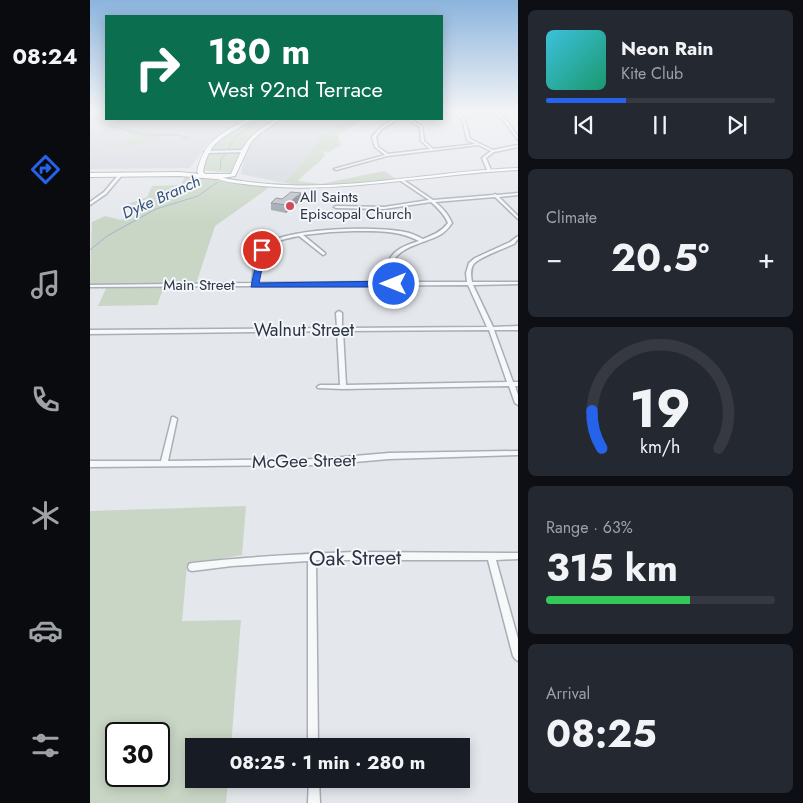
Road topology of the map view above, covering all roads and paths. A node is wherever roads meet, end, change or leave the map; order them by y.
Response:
1 (211, 147) edge
2 (247, 147) edge
3 (378, 147) edge
4 (461, 147) edge
5 (474, 147) edge
6 (482, 147) edge
7 (511, 147) edge
8 (431, 149) joint
9 (485, 149) junction
10 (244, 151) junction
11 (493, 151) junction
12 (206, 152) junction
13 (387, 155) junction
14 (200, 164) junction
15 (336, 169) dead end
16 (518, 169) edge
17 (184, 170) junction
18 (489, 170) junction
19 (90, 173) edge
20 (201, 173) junction
21 (121, 174) junction
22 (233, 175) junction
23 (216, 177) junction
24 (402, 180) junction
25 (302, 187) junction
26 (518, 194) edge
27 (495, 195) junction
28 (431, 201) junction
29 (90, 204) edge
30 (336, 206) dead end
31 (518, 218) edge
32 (300, 235) junction
33 (518, 237) edge
34 (423, 241) junction
35 (323, 254) dead end
36 (518, 283) edge
37 (394, 284) junction
38 (470, 284) junction
39 (254, 285) junction
40 (90, 286) edge
41 (339, 313) dead end
42 (518, 328) edge
43 (341, 329) junction
44 (491, 329) junction
45 (90, 332) edge
46 (510, 384) junction
47 (518, 384) edge
48 (320, 387) dead end
49 (343, 387) junction
50 (518, 403) edge
51 (174, 419) dead end
52 (518, 453) edge
53 (164, 462) junction
54 (90, 464) edge
55 (518, 556) edge
56 (491, 557) junction
57 (312, 558) junction
58 (192, 567) dead end
59 (518, 656) edge
60 (314, 738) edge
61 (314, 788) edge
62 (314, 803) edge

1 - 12 main road
2 - 10 main road
3 - 13 street
4 - 8 street
5 - 9 street
6 - 9 street
7 - 11 street
8 - 13 street
9 - 11 street
10 - 12 street
10 - 22 main road
11 - 18 street
12 - 14 main road
13 - 15 street
14 - 17 main road
14 - 20 main road
16 - 18 main road
17 - 19 main road
17 - 20 main road
18 - 24 main road
19 - 21 main road
20 - 21 main road
20 - 22 main road
20 - 23 main road
21 - 29 street
22 - 23 main road
22 - 25 main road
23 - 25 main road
24 - 25 main road
24 - 28 street
26 - 27 street
27 - 28 street
27 - 31 street
28 - 30 street
28 - 34 street
32 - 34 street
32 - 35 street
32 - 39 street
33 - 38 street
34 - 37 street
36 - 38 street, Main Street
37 - 38 street, Main Street
37 - 39 street, Main Street
38 - 44 street
39 - 40 street, Main Street
41 - 43 street
42 - 44 street, Walnut Street
43 - 44 street, Walnut Street
43 - 45 street, Walnut Street
43 - 49 street
44 - 46 street
46 - 47 street
46 - 49 street
46 - 50 street
48 - 49 street
51 - 53 street
52 - 53 street, McGee Street
53 - 54 street, McGee Street
55 - 56 street, Oak Street
56 - 57 street, Oak Street
56 - 59 street
57 - 58 street, Oak Street
57 - 60 street
61 - 62 street

